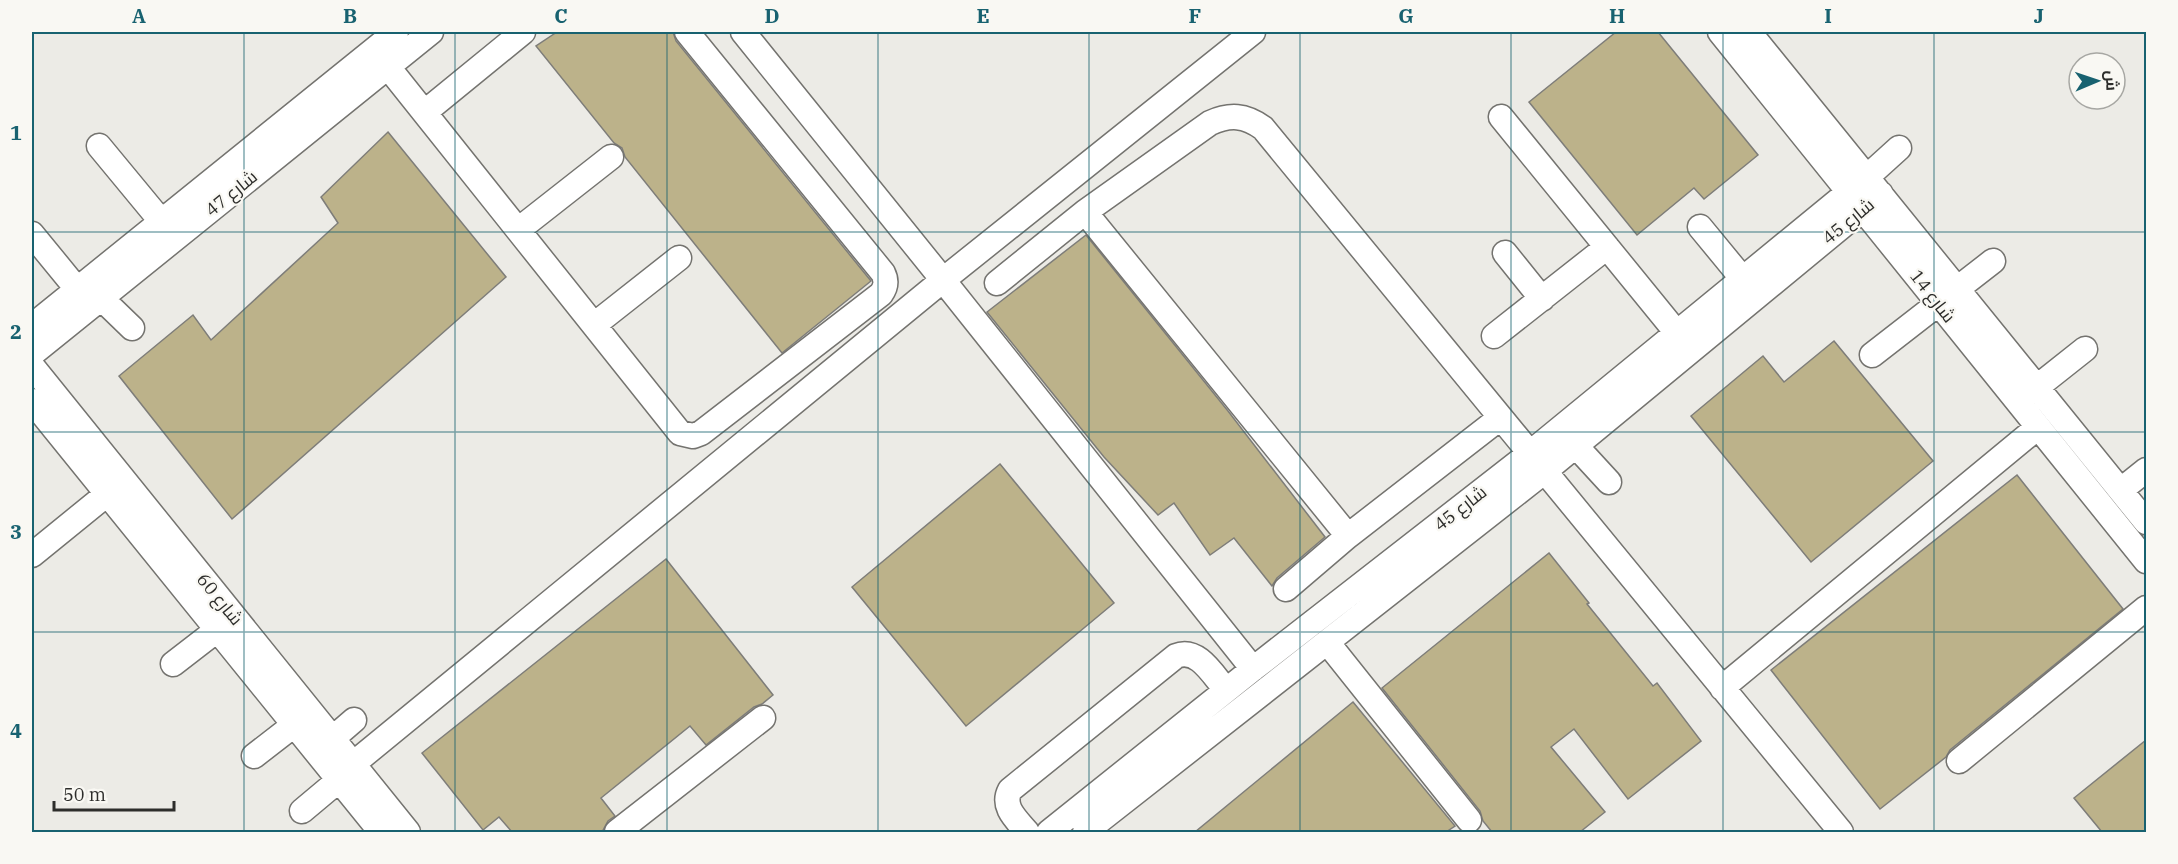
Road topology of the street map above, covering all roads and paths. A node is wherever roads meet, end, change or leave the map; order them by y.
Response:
1 (396, 32) edge
2 (524, 32) edge
3 (687, 32) edge
4 (743, 32) edge
5 (1253, 32) edge
6 (1720, 32) edge
7 (1749, 32) edge
8 (421, 35) edge
9 (388, 66) junction
10 (425, 112) junction
11 (1501, 117) dead end
12 (99, 146) dead end
13 (1899, 148) dead end
14 (611, 157) dead end
15 (1865, 193) junction
16 (1085, 212) junction
17 (161, 221) junction
18 (1700, 227) dead end
19 (519, 230) junction
20 (32, 234) edge
21 (1607, 247) junction
22 (1505, 252) dead end
23 (679, 258) dead end
24 (1993, 261) dead end
25 (1742, 278) junction
26 (944, 279) junction
27 (997, 284) dead end
28 (77, 289) junction
29 (1958, 289) junction
30 (101, 298) junction
31 (1542, 299) junction
32 (1938, 304) junction
33 (32, 326) edge
34 (594, 326) junction
35 (132, 328) dead end
36 (1677, 333) junction
37 (1494, 336) dead end
38 (2085, 349) dead end
39 (32, 354) edge
40 (1872, 355) dead end
41 (32, 366) edge
42 (2037, 387) junction
43 (32, 401) edge
44 (1500, 418) junction
45 (2038, 427) junction
46 (1575, 445) junction
47 (1537, 462) junction
48 (2146, 470) edge
49 (105, 480) junction
50 (1609, 482) dead end
51 (2121, 490) junction
52 (2146, 522) edge
53 (1348, 536) junction
54 (32, 555) edge
55 (2146, 561) edge
56 (1286, 589) dead end
57 (2146, 608) edge
58 (212, 624) junction
59 (1327, 642) junction
60 (170, 657) dead end
61 (1253, 669) junction
62 (1722, 688) junction
63 (1226, 690) junction
64 (293, 713) junction
65 (763, 718) dead end
66 (354, 720) dead end
67 (332, 739) junction
68 (254, 756) dead end
69 (1959, 761) dead end
70 (346, 772) junction
71 (302, 811) dead end
72 (1469, 820) dead end
73 (1082, 828) edge
74 (381, 832) edge
75 (408, 832) edge
76 (617, 832) edge
77 (1044, 832) edge
78 (1841, 832) edge

1 - 17 street, شارع 47
2 - 10 street
3 - 34 street
4 - 26 street
5 - 26 street
6 - 15 street, شارع 14
7 - 15 street, شارع 14
8 - 9 street, شارع 47
9 - 10 street
9 - 30 street, شارع 47
10 - 19 street
11 - 21 street
12 - 17 street
13 - 15 street
14 - 19 street
15 - 25 street, شارع 45
15 - 29 street, شارع 14
15 - 32 street, شارع 14
15 - 46 street, شارع 45
16 - 27 street
16 - 44 street
16 - 53 street
17 - 28 street, شارع 47
18 - 25 street
19 - 34 street
20 - 28 street
21 - 31 street
21 - 36 street
22 - 31 street
23 - 34 street
24 - 29 street
25 - 36 street, شارع 45
26 - 61 street
26 - 70 street
28 - 33 street, شارع 47
29 - 32 street
29 - 42 street, شارع 14
30 - 35 street
30 - 39 street, شارع 47
31 - 37 street
32 - 40 street
32 - 45 street, شارع 14
36 - 47 street, شارع 45
38 - 42 street
41 - 49 street, شارع 60
42 - 51 street, شارع 14
43 - 49 street, شارع 60
44 - 47 street
44 - 53 street
45 - 55 street, شارع 14
45 - 62 street
46 - 47 street, شارع 45
46 - 50 street
47 - 59 street, شارع 45
47 - 61 street, شارع 45
47 - 62 street
48 - 51 street
49 - 54 street
49 - 58 street, شارع 60
49 - 64 street, شارع 60
51 - 52 street, شارع 14
53 - 56 street
57 - 69 street
58 - 60 street
58 - 64 street, شارع 60
59 - 72 street
59 - 73 street, شارع 45
61 - 63 street, شارع 45
62 - 78 street
63 - 73 street, شارع 45
63 - 77 street
64 - 67 street, شارع 60
64 - 68 street
64 - 70 street, شارع 60
65 - 76 street
66 - 67 street
67 - 70 street, شارع 60
70 - 71 street
70 - 74 street, شارع 60
70 - 75 street, شارع 60
73 - 77 street, شارع 45

